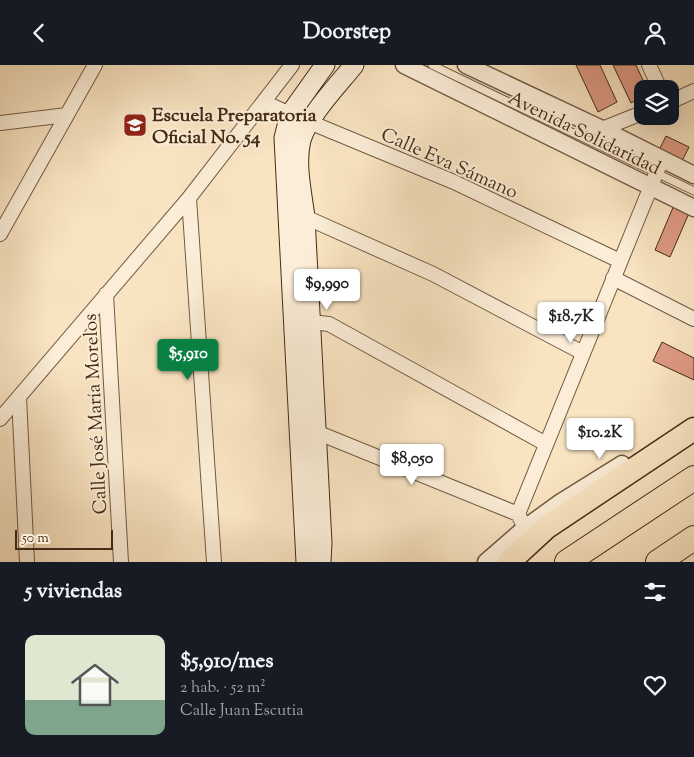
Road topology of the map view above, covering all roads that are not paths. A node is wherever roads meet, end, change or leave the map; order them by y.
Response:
1 (95, 65) edge
2 (292, 65) edge
3 (325, 65) edge
4 (354, 65) edge
5 (404, 65) edge
6 (418, 65) edge
7 (432, 65) edge
8 (466, 65) edge
9 (649, 65) edge
10 (656, 80) edge
11 (694, 91) edge
12 (679, 98) edge
13 (264, 102) junction
14 (290, 114) junction
15 (67, 115) junction
16 (634, 116) edge
17 (309, 122) junction
18 (0, 123) edge
19 (602, 129) junction
20 (655, 175) junction
21 (694, 175) edge
22 (694, 191) edge
23 (189, 198) junction
24 (694, 201) edge
25 (694, 208) edge
26 (305, 217) junction
27 (0, 233) edge
28 (620, 261) junction
29 (613, 278) junction
30 (106, 294) junction
31 (694, 319) edge
32 (302, 321) junction
33 (583, 353) junction
34 (19, 397) junction
35 (0, 419) edge
36 (694, 419) edge
37 (694, 429) edge
38 (316, 432) junction
39 (694, 443) edge
40 (546, 444) junction
41 (694, 478) edge
42 (521, 521) junction
43 (694, 538) edge
44 (27, 562) edge
45 (121, 562) edge
46 (214, 562) edge
47 (306, 562) edge
48 (321, 562) edge
49 (486, 562) edge
50 (509, 562) edge
51 (514, 562) edge
52 (567, 562) edge
53 (658, 562) edge

1 - 15 street
2 - 13 street
3 - 14 main road
4 - 17 main road
5 - 20 street, Avenida Solidaridad
6 - 20 lane
7 - 20 lane
8 - 19 street, Avenida Solidaridad
9 - 10 street
11 - 12 street
13 - 14 street, Calle Eva Sámano
13 - 23 street
14 - 17 street, Calle Eva Sámano
14 - 32 main road
15 - 18 street
15 - 27 street
16 - 19 street
17 - 26 main road
17 - 28 street, Calle Eva Sámano
19 - 20 street, Avenida Solidaridad
20 - 21 street, Avenida Solidaridad
20 - 22 lane
20 - 24 lane
20 - 25 street, Avenida Solidaridad
20 - 28 street
23 - 30 street
23 - 46 street
26 - 32 main road
26 - 33 street
28 - 29 street
29 - 31 street
29 - 33 street
30 - 34 street
30 - 45 street, Calle José María Morelos
32 - 38 main road
32 - 40 street
32 - 47 main road
33 - 40 street
34 - 35 street
34 - 44 street
36 - 42 street
37 - 50 highway
38 - 42 street
38 - 48 main road
39 - 51 highway
40 - 42 street
41 - 52 highway
42 - 49 street
43 - 53 highway

